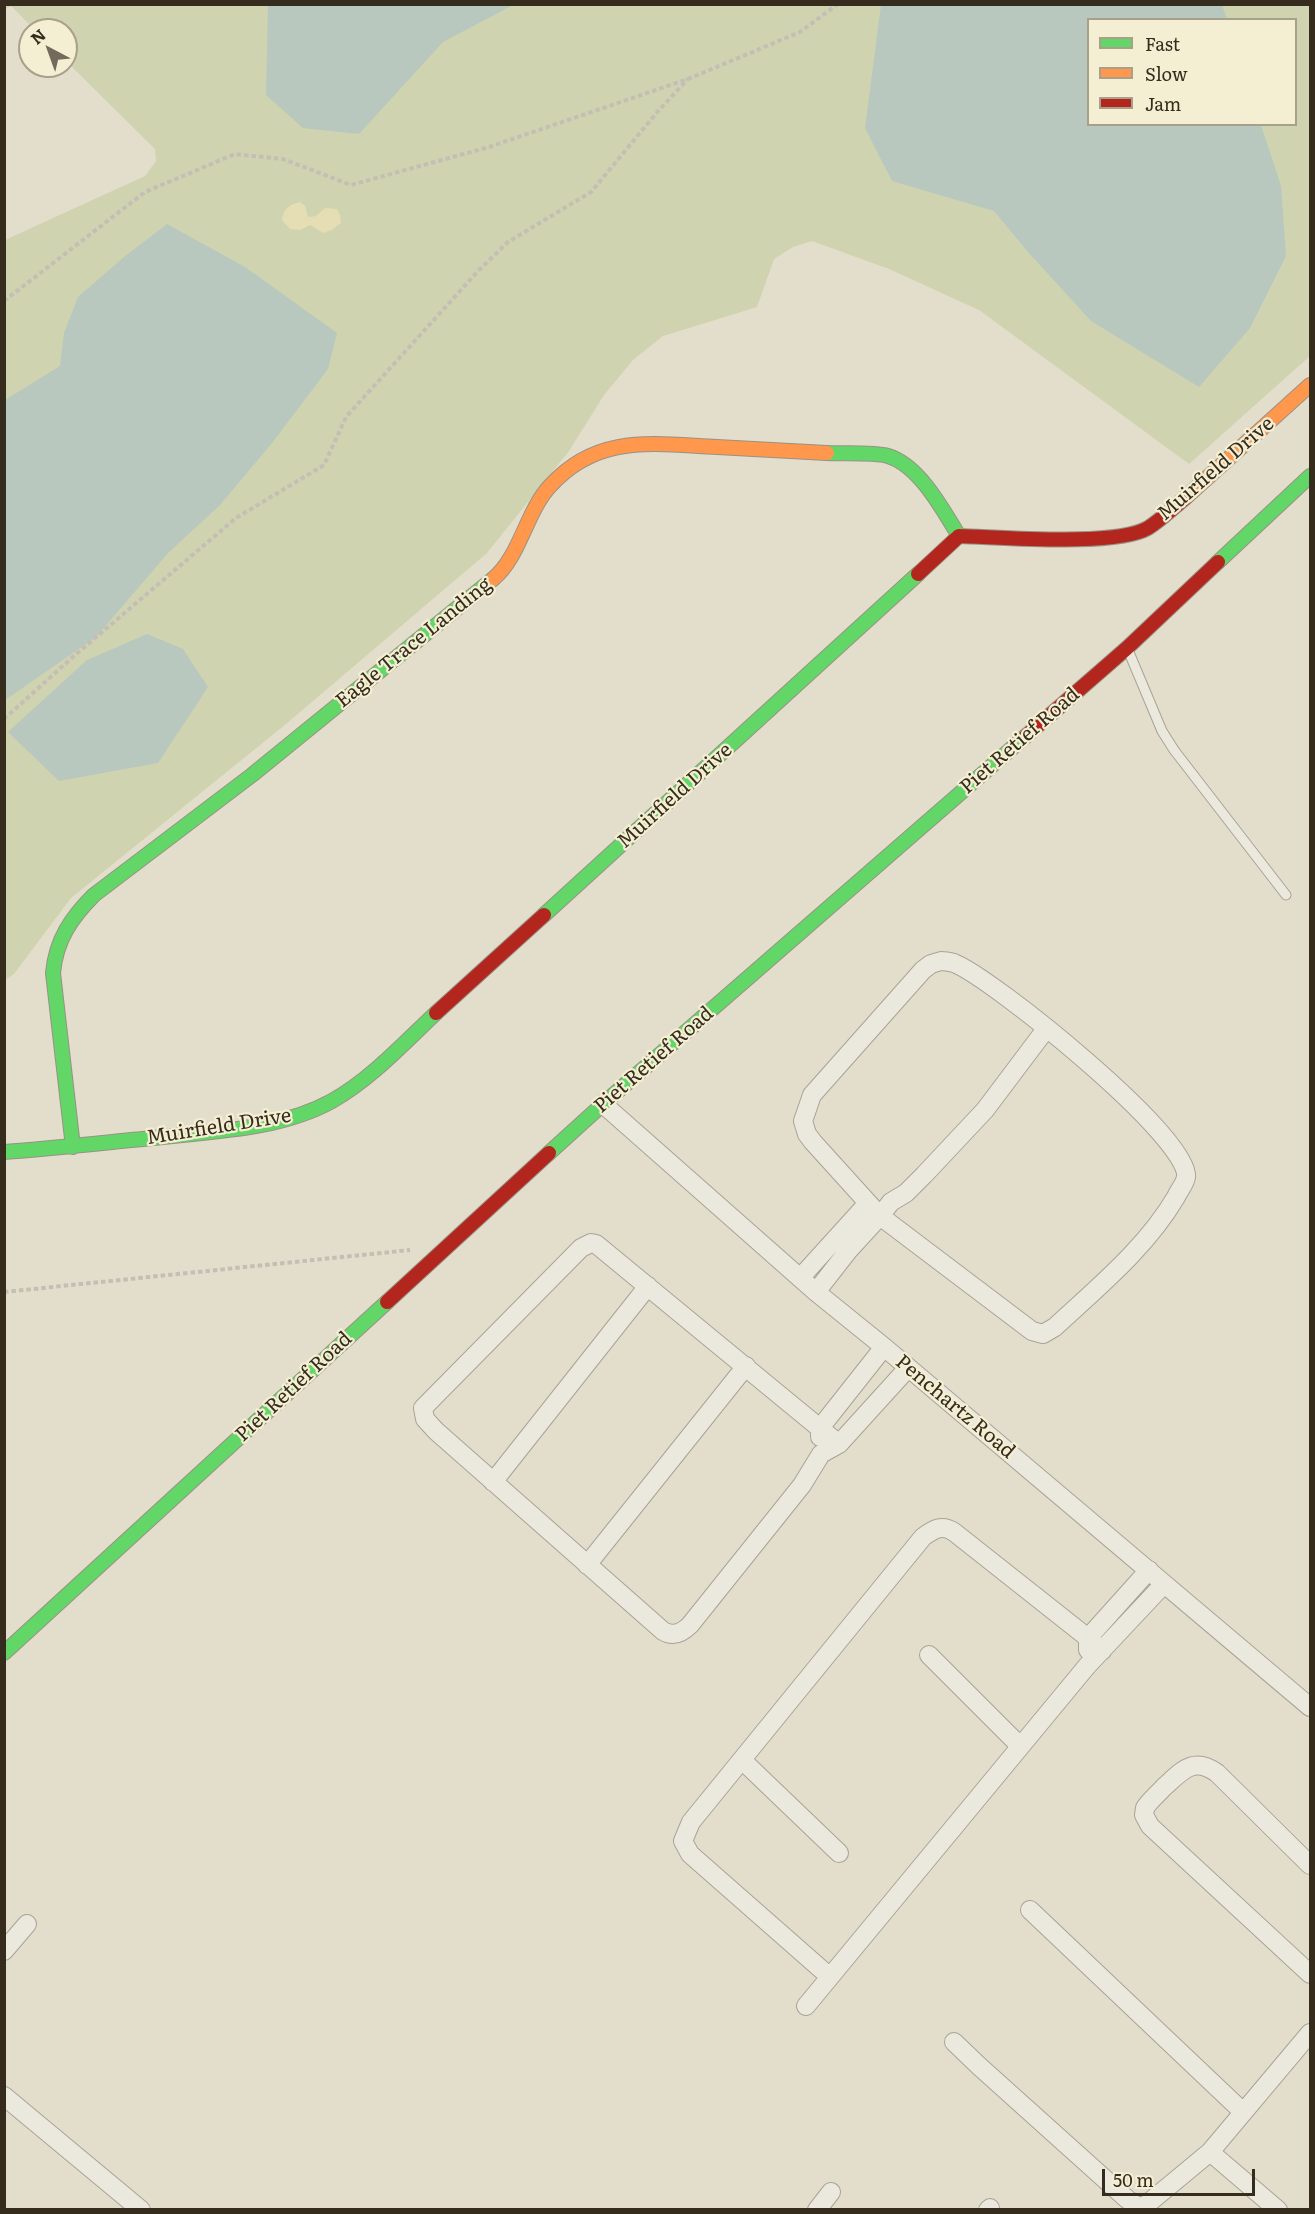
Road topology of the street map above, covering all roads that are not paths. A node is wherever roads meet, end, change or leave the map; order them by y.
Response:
1 (1311, 385) edge
2 (1311, 476) edge
3 (959, 536) junction
4 (1127, 648) junction
5 (1286, 895) dead end
6 (1046, 1029) junction
7 (603, 1104) junction
8 (73, 1147) junction
9 (4, 1152) edge
10 (880, 1207) junction
11 (800, 1278) junction
12 (648, 1286) junction
13 (816, 1292) junction
14 (884, 1347) junction
15 (746, 1366) junction
16 (908, 1368) junction
17 (820, 1428) junction
18 (838, 1444) junction
19 (821, 1454) junction
20 (493, 1482) junction
21 (587, 1565) junction
22 (1149, 1570) junction
23 (1164, 1584) junction
24 (1088, 1638) junction
25 (1102, 1651) junction
26 (4, 1653) edge
27 (929, 1655) dead end
28 (1087, 1666) junction
29 (1311, 1707) edge
30 (1020, 1746) junction
31 (741, 1760) junction
32 (838, 1853) dead end
33 (1311, 1866) edge
34 (1030, 1910) dead end
35 (27, 1924) dead end
36 (4, 1951) edge
37 (1311, 1974) edge
38 (830, 1977) junction
39 (806, 2006) dead end
40 (1311, 2033) edge
41 (954, 2042) dead end
42 (4, 2096) edge
43 (1243, 2112) junction
44 (1210, 2152) junction
45 (831, 2192) dead end
46 (141, 2210) edge
47 (817, 2210) edge
48 (1278, 2210) edge

1 - 3 street, Muirfield Drive
2 - 4 street, Piet Retief Road
3 - 8 street, Muirfield Drive
3 - 8 street, Eagle Trace Landing
4 - 5 lane
4 - 7 street, Piet Retief Road
6 - 10 street
6 - 10 street
6 - 10 street
7 - 11 street, Penchartz Road
7 - 26 street, Piet Retief Road
8 - 9 street, Muirfield Drive
10 - 11 street
10 - 13 street
11 - 13 street, Penchartz Road
12 - 15 street
12 - 20 street
12 - 20 street
13 - 14 street, Penchartz Road
14 - 16 street, Penchartz Road
14 - 17 street
15 - 17 street
15 - 21 street
16 - 18 street
16 - 22 street, Penchartz Road
17 - 18 street
17 - 19 street
18 - 19 street
19 - 21 street
20 - 21 street
22 - 23 street, Penchartz Road
22 - 24 street
23 - 25 street
23 - 29 street, Penchartz Road
24 - 25 street
24 - 28 street
24 - 31 street
25 - 28 street
27 - 30 street
28 - 30 street
30 - 38 street
31 - 32 street
31 - 38 street
33 - 37 street
34 - 43 street
35 - 36 street
38 - 39 street
40 - 43 street
41 - 44 street
42 - 46 street
43 - 44 street
44 - 48 street
45 - 47 street

